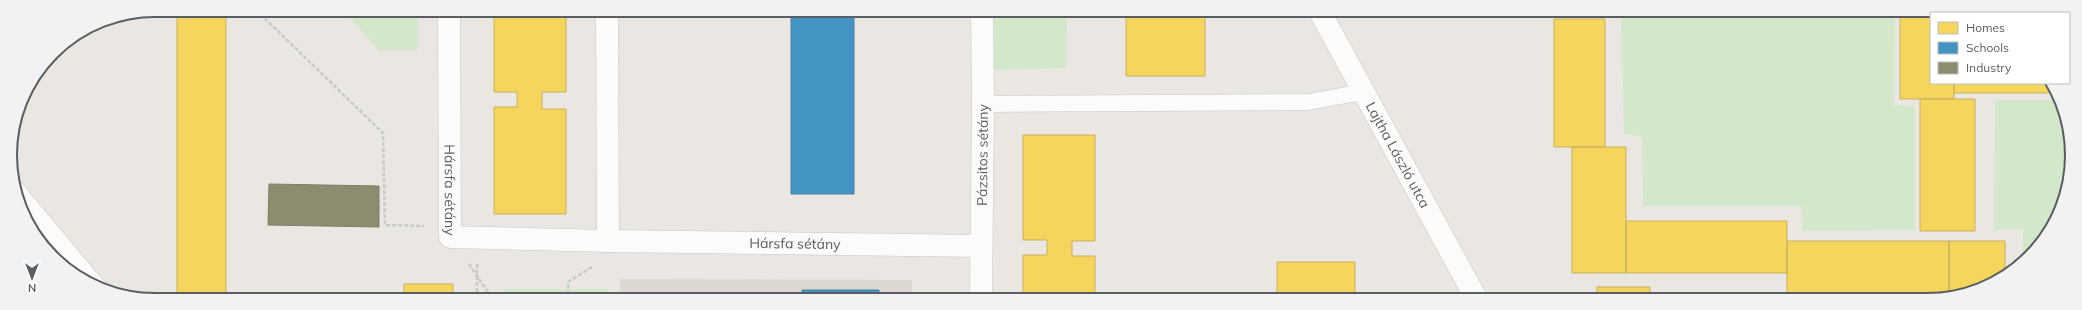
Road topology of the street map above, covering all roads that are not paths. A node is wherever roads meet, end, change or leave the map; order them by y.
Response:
1 (449, 17) edge
2 (607, 17) edge
3 (982, 17) edge
4 (1323, 17) edge
5 (1362, 92) junction
6 (983, 104) junction
7 (24, 198) edge
8 (608, 242) junction
9 (982, 246) junction
10 (89, 276) edge
11 (981, 293) edge
12 (1473, 293) edge

1 - 8 street, Hársfa sétány
2 - 8 street
3 - 6 street, Pázsitos sétány
4 - 5 street, Lajtha László utca
5 - 6 lane
5 - 12 street, Lajtha László utca
6 - 9 street, Pázsitos sétány
7 - 10 lane
8 - 9 street, Hársfa sétány
9 - 11 street, Pázsitos sétány

